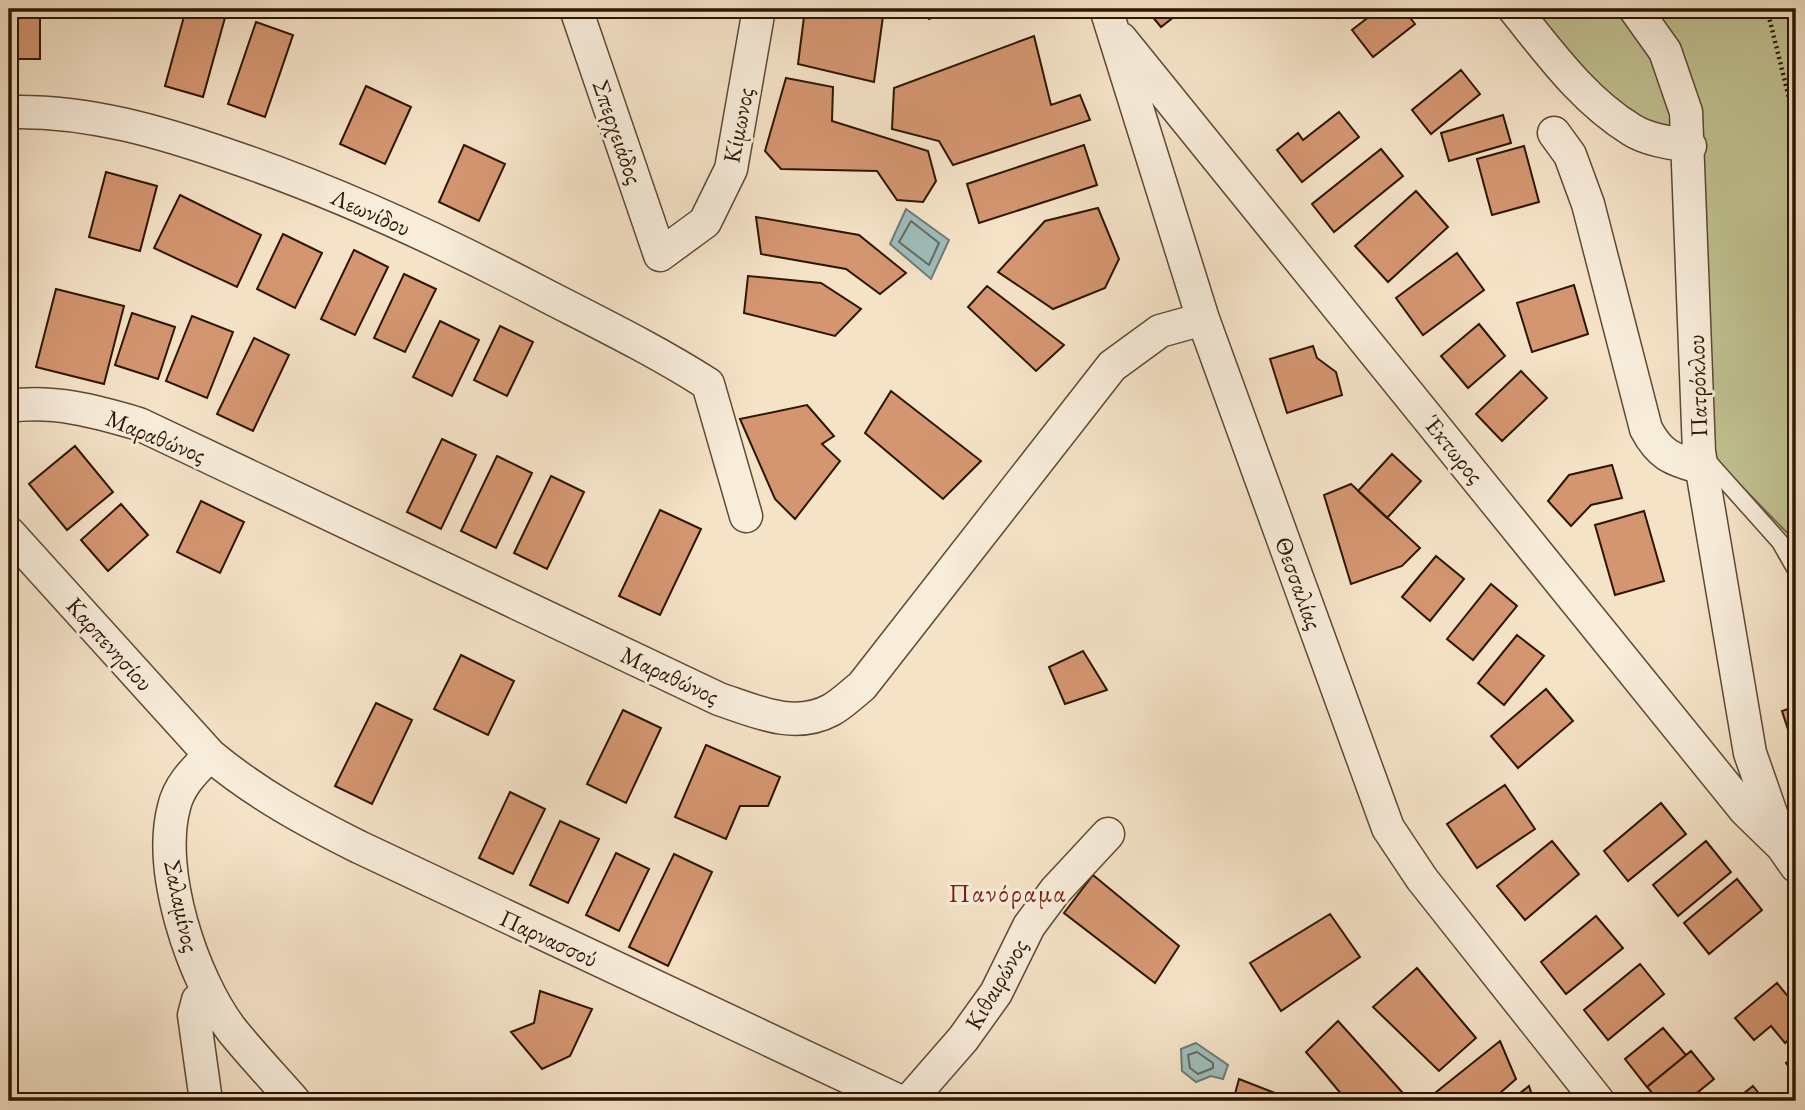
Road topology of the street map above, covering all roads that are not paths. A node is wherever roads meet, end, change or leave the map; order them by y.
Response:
1 (576, 9) edge
2 (758, 9) edge
3 (1514, 9) edge
4 (1635, 9) edge
5 (1110, 19) edge
6 (9, 112) edge
7 (1555, 133) dead end
8 (1690, 146) junction
9 (660, 255) joint
10 (1203, 319) junction
11 (9, 406) edge
12 (1701, 460) junction
13 (746, 516) dead end
14 (9, 533) edge
15 (1796, 570) edge
16 (210, 755) junction
17 (1108, 834) dead end
18 (1789, 856) edge
19 (208, 993) junction
20 (206, 1101) edge
21 (294, 1101) edge
22 (899, 1101) edge
23 (909, 1101) edge
24 (1598, 1101) edge

1 - 9 street, Σπερχειάδος
2 - 9 street, Κίμωνος
3 - 8 street
4 - 8 street, Πατρόκλου
5 - 10 street, Θεσσαλίας
5 - 18 street, Έκτωρος
6 - 13 street, Λεωνίδου
7 - 12 street
8 - 12 street, Πατρόκλου
10 - 11 street, Μαραθώνος
10 - 24 street, Θεσσαλίας
12 - 15 lane
12 - 18 street, Πατρόκλου
14 - 16 street, Καρπενησίου
16 - 19 street, Σαλαμίνος
16 - 22 street, Παρνασσού
17 - 23 street, Κιθαιρώνος
19 - 20 street
19 - 21 street, Σαλαμίνος

